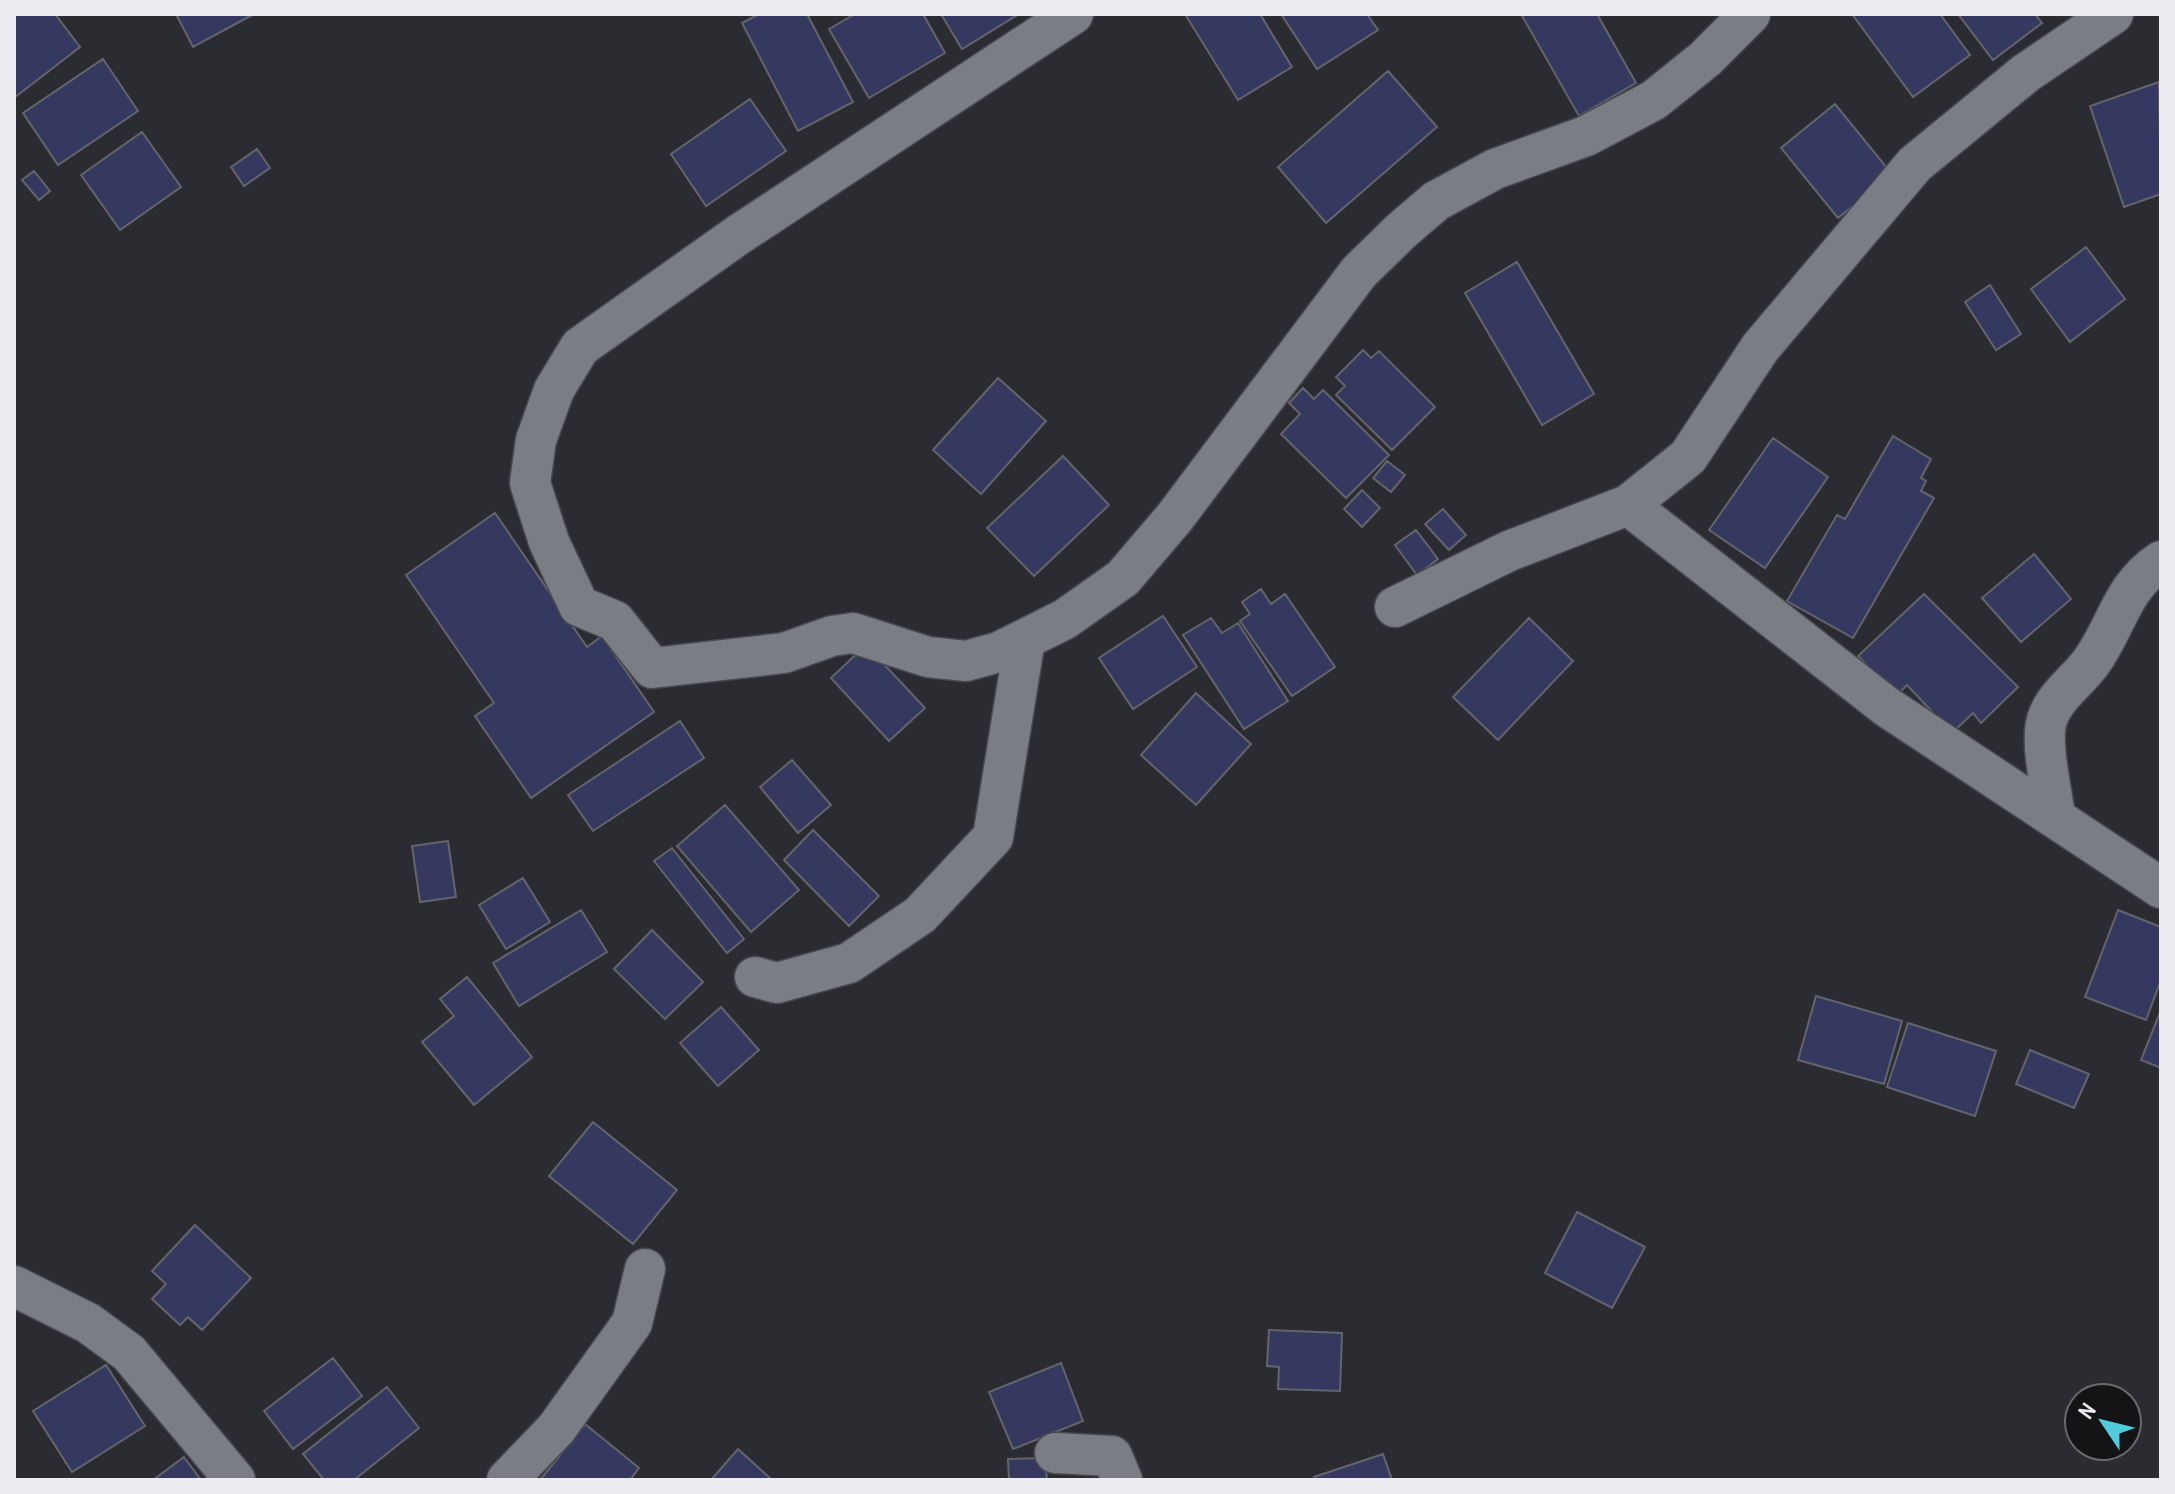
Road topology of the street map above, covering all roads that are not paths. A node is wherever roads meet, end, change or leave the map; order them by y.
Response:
1 (1073, 14) edge
2 (1750, 14) edge
3 (2113, 14) edge
4 (1628, 505) junction
5 (2161, 561) edge
6 (1395, 607) dead end
7 (1025, 639) junction
8 (2055, 817) junction
9 (2161, 888) edge
10 (755, 977) dead end
11 (645, 1269) dead end
12 (14, 1286) edge
13 (1055, 1453) dead end
14 (235, 1480) edge
15 (507, 1480) edge
16 (1122, 1480) edge

1 - 7 street
2 - 7 street
3 - 4 street
4 - 6 street
4 - 8 street
5 - 8 street
7 - 10 street
8 - 9 street
11 - 15 street
12 - 14 street
13 - 16 street

